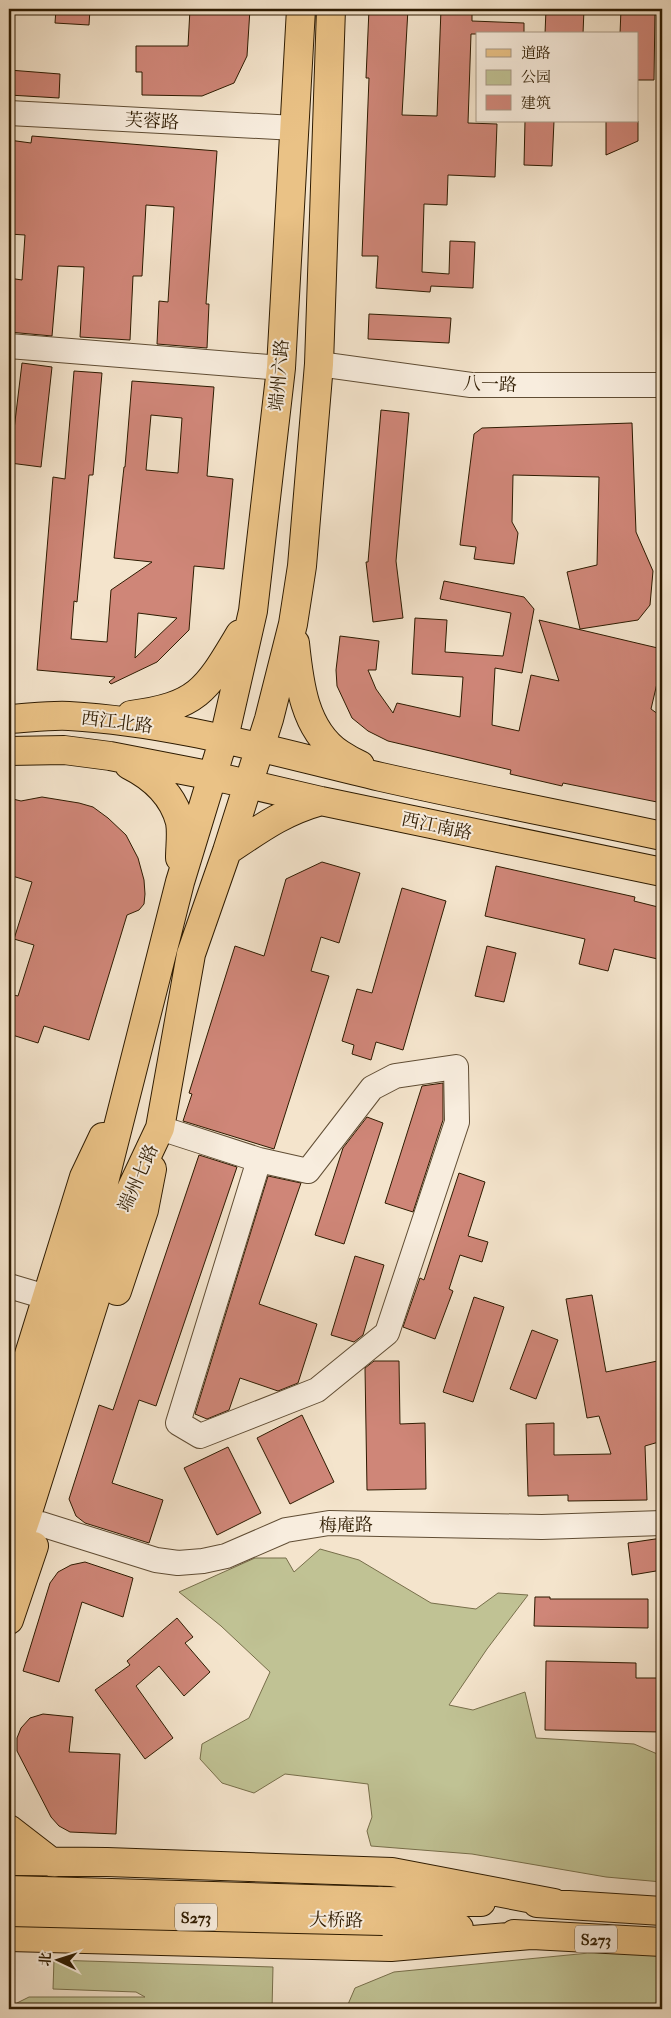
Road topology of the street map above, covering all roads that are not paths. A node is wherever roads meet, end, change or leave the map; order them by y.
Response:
1 (301, 9) edge
2 (332, 9) edge
3 (9, 113) edge
4 (295, 128) junction
5 (9, 346) edge
6 (319, 364) junction
7 (281, 368) junction
8 (662, 384) edge
9 (260, 550) junction
10 (303, 555) junction
11 (253, 611) junction
12 (293, 624) junction
13 (67, 716) junction
14 (100, 718) junction
15 (9, 719) edge
16 (224, 738) junction
17 (260, 747) junction
18 (64, 750) junction
19 (9, 751) edge
20 (110, 756) junction
21 (213, 776) junction
22 (381, 777) junction
23 (248, 784) junction
24 (436, 788) junction
25 (321, 801) junction
26 (427, 824) junction
27 (662, 836) edge
28 (227, 851) junction
29 (662, 872) edge
30 (180, 882) junction
31 (129, 1082) junction
32 (160, 1128) junction
33 (259, 1160) junction
34 (9, 1286) edge
35 (46, 1297) junction
36 (9, 1419) edge
37 (9, 1497) edge
38 (662, 1523) edge
39 (41, 1524) junction
40 (9, 1568) edge
41 (9, 1620) edge
42 (9, 1829) edge
43 (9, 1861) edge
44 (53, 1862) junction
45 (9, 1890) edge
46 (554, 1903) junction
47 (380, 1911) junction
48 (662, 1911) edge
49 (9, 1912) edge
50 (531, 1935) junction
51 (9, 1937) edge
52 (49, 1939) junction
53 (662, 1942) edge
54 (9, 1945) edge

1 - 4 main road, 端州六路
2 - 6 main road
3 - 4 street, 芙蓉路
4 - 7 main road, 端州六路
5 - 7 street
6 - 8 street, 八一路
6 - 10 main road
7 - 9 main road, 端州六路
9 - 10 main road
9 - 11 main road, 端州六路
10 - 12 main road
11 - 14 main road
11 - 16 main road, 端州六路
12 - 17 main road, 端州七路
12 - 22 main road
13 - 14 main road, 西江北路
13 - 15 main road, 西江北路
13 - 18 main road
14 - 16 main road, 西江北路
16 - 17 main road, 西江南路
16 - 21 main road, 端州七路
17 - 22 main road, 西江南路
17 - 23 main road, 端州七路
18 - 19 main road, 西江北路
18 - 20 main road, 西江北路
20 - 21 main road, 西江北路
20 - 30 main road
21 - 23 main road, 西江南路
21 - 30 main road, 端州七路
22 - 24 main road, 西江南路
23 - 25 main road, 西江南路
23 - 28 main road, 端州七路
24 - 26 main road
24 - 27 main road, 西江南路
25 - 26 main road, 西江南路
25 - 28 main road
26 - 29 main road, 西江南路
28 - 32 main road, 端州七路
30 - 31 main road, 端州七路
31 - 35 main road
31 - 37 main road, 端州七路
32 - 33 street
32 - 39 main road
32 - 40 main road, 端州七路
33 - 33 street
34 - 35 street
35 - 36 main road
38 - 39 street, 梅庵路
39 - 41 main road
42 - 44 main road
43 - 44 main road
44 - 46 main road
44 - 52 main road
45 - 47 main road, 大桥路 / S273, bridge
46 - 47 main road, 大桥路 / S273
46 - 48 main road, 大桥路 / S273
47 - 49 main road, 大桥路 / S273, bridge
47 - 50 main road, 大桥路 / S273
50 - 52 main road
50 - 53 main road, 大桥路 / S273
51 - 52 main road
52 - 54 main road

